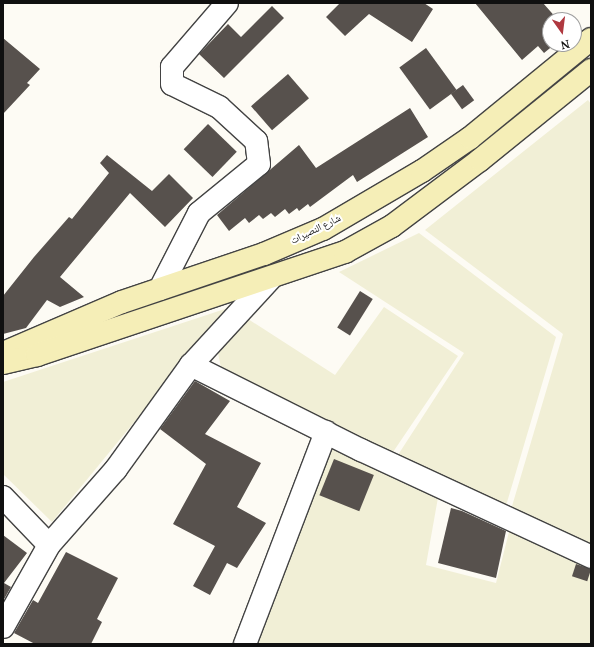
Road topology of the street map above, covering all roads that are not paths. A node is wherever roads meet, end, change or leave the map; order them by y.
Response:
1 (227, 3) edge
2 (591, 39) edge
3 (591, 70) edge
4 (270, 279) junction
5 (160, 289) junction
6 (3, 353) edge
7 (3, 363) edge
8 (191, 365) junction
9 (326, 432) junction
10 (3, 497) edge
11 (49, 545) junction
12 (591, 557) edge
13 (3, 627) edge
14 (245, 644) edge

1 - 5 street
2 - 5 main road, شارع النصيرات
3 - 4 main road
4 - 7 main road
4 - 8 street
5 - 6 main road, شارع النصيرات
8 - 9 street
8 - 11 street
9 - 12 street
9 - 14 street
10 - 11 street
11 - 13 street

